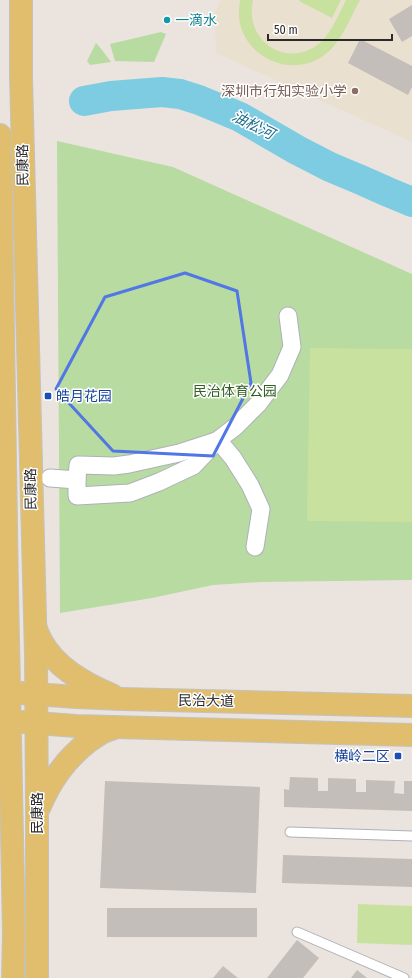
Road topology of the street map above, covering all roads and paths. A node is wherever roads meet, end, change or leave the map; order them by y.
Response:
1 (21, 0) edge
2 (0, 135) edge
3 (288, 316) dead end
4 (218, 440) junction
5 (30, 460) junction
6 (5, 461) junction
7 (50, 478) dead end
8 (77, 480) junction
9 (255, 547) dead end
10 (3, 598) edge
11 (34, 626) junction
12 (5, 692) edge
13 (36, 694) junction
14 (122, 699) junction
15 (412, 706) edge
16 (5, 721) edge
17 (36, 723) junction
18 (117, 726) junction
19 (412, 735) edge
20 (0, 773) edge
21 (11, 796) junction
22 (37, 813) junction
23 (290, 832) dead end
24 (412, 836) edge
25 (297, 932) dead end
26 (13, 978) edge
27 (37, 978) edge
28 (404, 978) edge

1 - 5 main road, 民康路
2 - 6 main road, 民康路
3 - 4 street
4 - 8 street
4 - 8 street
4 - 9 street
5 - 6 main road
5 - 11 main road, 民康路
6 - 10 main road, 民康路
7 - 8 street
10 - 12 main road, 民康路
11 - 13 main road, 民康路
11 - 14 main road
12 - 13 main road, 民治大道
12 - 16 main road, 民康路
13 - 14 main road, 民治大道
13 - 17 main road, 民康路
14 - 15 main road, 民治大道
16 - 17 main road, 民治大道
16 - 21 main road, 民康路
17 - 18 main road, 民治大道
17 - 22 main road, 民康路
18 - 19 main road, 民治大道
18 - 22 main road
20 - 21 main road
21 - 26 main road, 民康路
22 - 27 main road, 民康路
23 - 24 lane
25 - 28 lane

